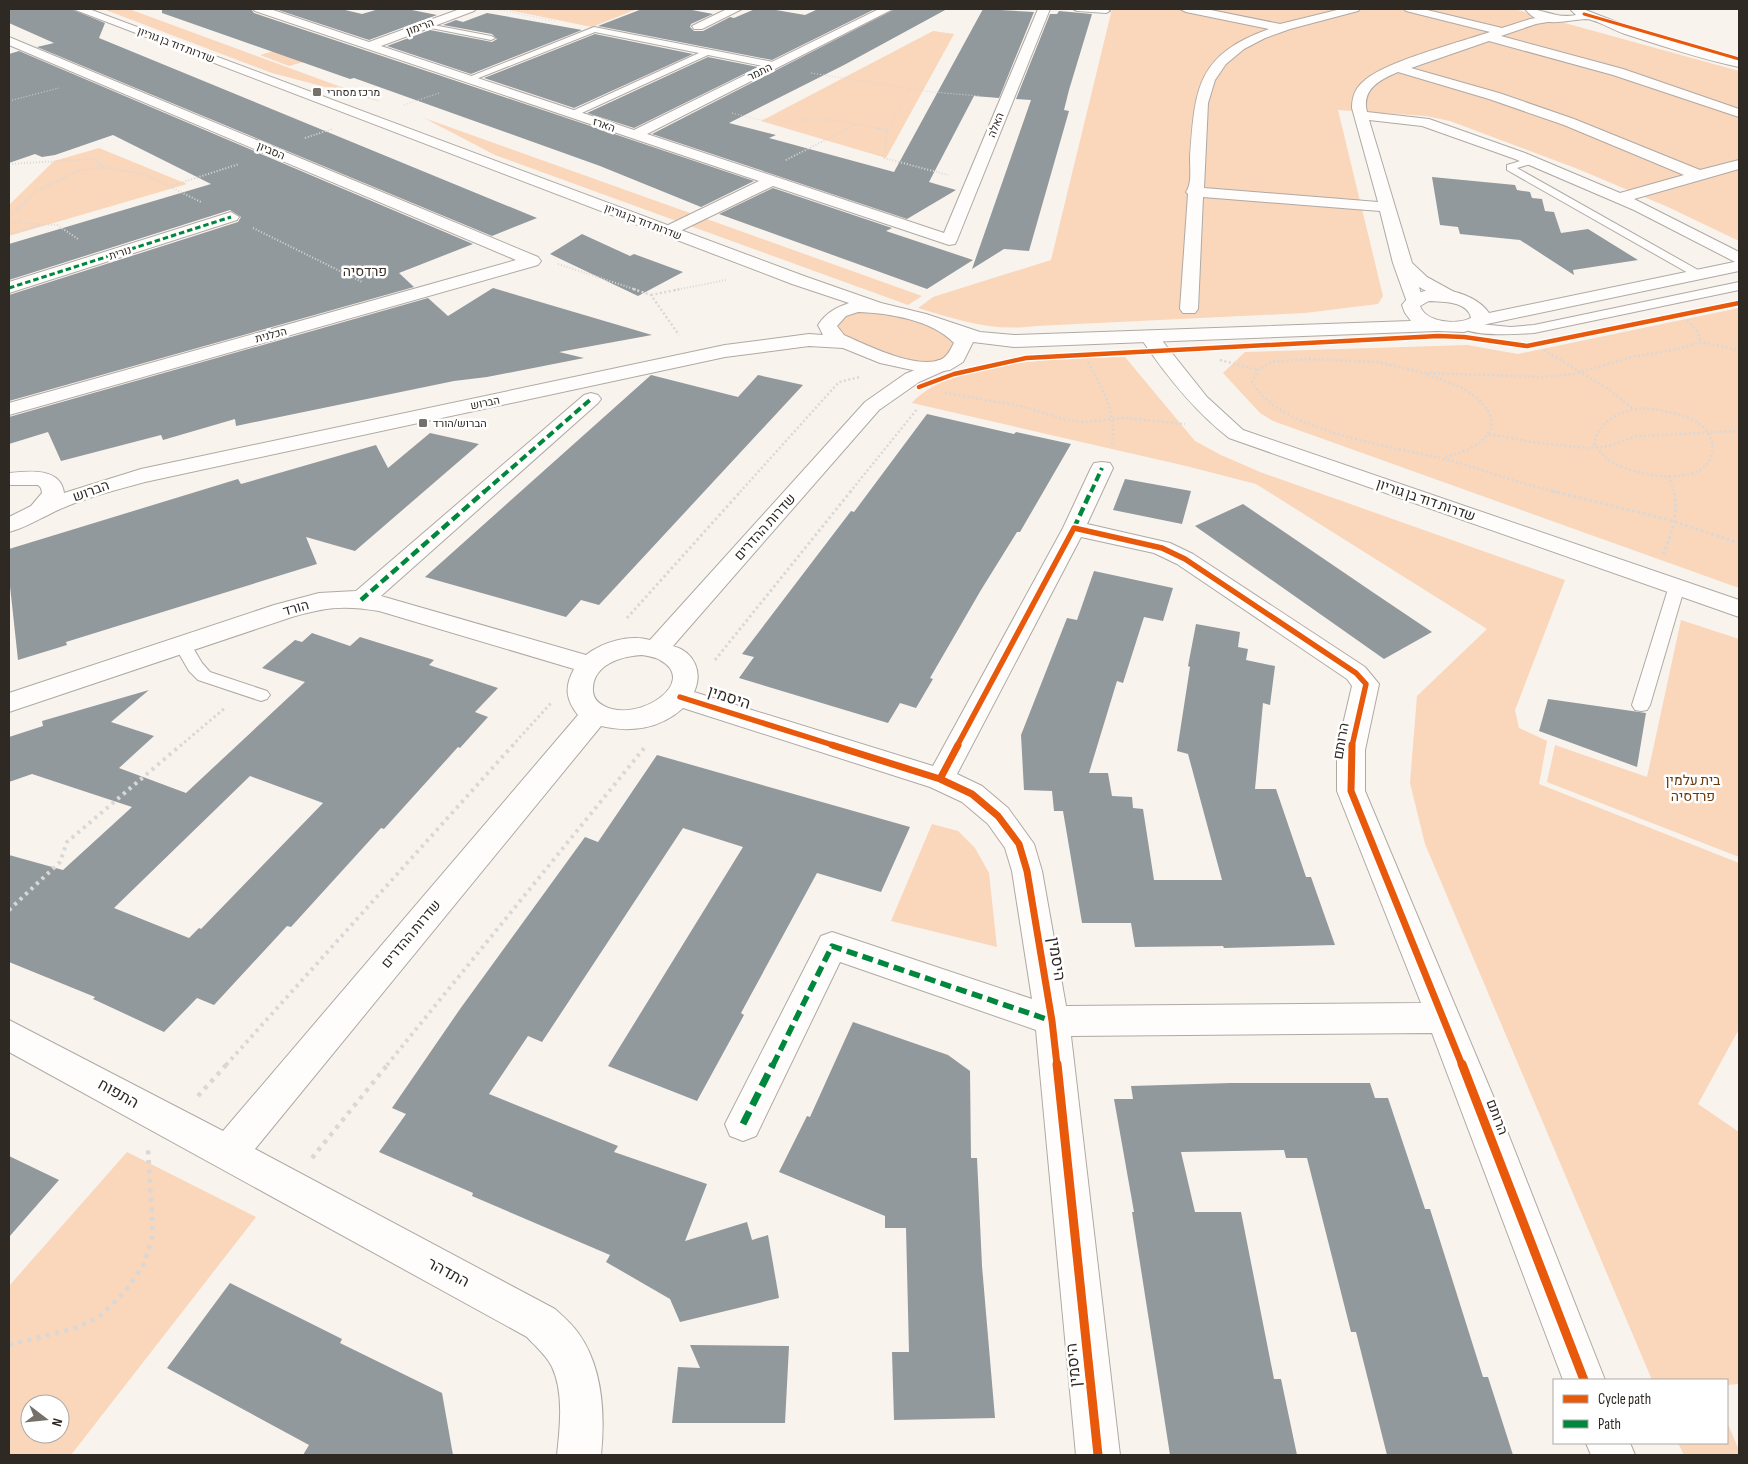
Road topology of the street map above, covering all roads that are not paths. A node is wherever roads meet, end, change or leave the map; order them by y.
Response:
1 (79, 9) edge
2 (259, 9) edge
3 (470, 9) edge
4 (736, 9) edge
5 (887, 9) edge
6 (1044, 9) edge
7 (1078, 9) edge
8 (1186, 9) edge
9 (1354, 9) edge
10 (1410, 9) edge
11 (1106, 11) dead end
12 (1582, 11) edge
13 (1532, 12) edge
14 (1560, 19) junction
15 (426, 25) junction
16 (698, 26) dead end
17 (594, 29) joint
18 (1284, 29) junction
19 (1628, 31) junction
20 (1503, 32) junction
21 (1489, 37) junction
22 (492, 38) dead end
23 (9, 41) edge
24 (369, 46) junction
25 (707, 52) junction
26 (1739, 63) edge
27 (774, 65) junction
28 (1398, 68) junction
29 (468, 79) junction
30 (1739, 113) edge
31 (573, 114) junction
32 (1361, 115) junction
33 (634, 134) junction
34 (1530, 161) junction
35 (1739, 164) edge
36 (1700, 176) junction
37 (772, 181) junction
38 (1194, 192) junction
39 (1619, 198) junction
40 (1386, 207) junction
41 (231, 217) dead end
42 (668, 231) junction
43 (949, 240) joint
44 (1739, 259) edge
45 (532, 261) joint
46 (1402, 263) junction
47 (1739, 266) edge
48 (1701, 275) junction
49 (798, 280) junction
50 (1739, 286) edge
51 (9, 288) edge
52 (1455, 299) junction
53 (1578, 299) junction
54 (1413, 303) junction
55 (874, 306) junction
56 (1189, 309) dead end
57 (829, 322) junction
58 (1475, 323) junction
59 (1439, 325) junction
60 (1324, 328) junction
61 (951, 329) junction
62 (1149, 337) junction
63 (1014, 341) junction
64 (848, 343) junction
65 (740, 348) junction
66 (959, 354) junction
67 (888, 364) junction
68 (939, 366) junction
69 (591, 399) dead end
70 (872, 406) junction
71 (9, 409) edge
72 (1102, 468) road end
73 (9, 472) edge
74 (141, 476) junction
75 (41, 478) junction
76 (9, 479) edge
77 (43, 509) junction
78 (9, 525) edge
79 (1074, 528) junction
80 (1677, 586) junction
81 (361, 600) junction
82 (1739, 609) edge
83 (183, 645) junction
84 (657, 648) junction
85 (587, 665) junction
86 (254, 693) road end
87 (682, 697) junction
88 (9, 703) edge
89 (1641, 705) dead end
90 (595, 714) junction
91 (940, 779) junction
92 (1443, 1018) junction
93 (1052, 1021) junction
94 (9, 1035) edge
95 (743, 1124) dead end
96 (227, 1154) junction
97 (1584, 1379) edge
98 (579, 1455) edge
99 (1098, 1455) edge

1 - 42 street, שדרות דוד בן גוריון
2 - 24 street, הארז
3 - 15 street, הרימון
4 - 16 street
5 - 27 street, התמר
6 - 43 street, האלה
7 - 11 lane
8 - 18 street
9 - 18 street
10 - 20 street
12 - 14 street
12 - 19 street
13 - 14 street
13 - 20 street
14 - 19 street
15 - 22 lane
15 - 24 street, הרימון
17 - 25 lane
17 - 29 lane
18 - 38 street
19 - 26 street
20 - 21 street
21 - 28 street
21 - 30 street
23 - 45 street, הסביון
24 - 29 street, הארז
25 - 27 lane
25 - 31 lane
27 - 33 street, התמר
28 - 32 street
28 - 36 street
29 - 31 street, הארז
31 - 33 street, הארז
32 - 34 street
32 - 40 street
33 - 37 street, הארז
34 - 39 street
34 - 48 lane
35 - 36 street
36 - 39 street
37 - 42 street
37 - 43 street, הארז
38 - 40 street
38 - 56 street
39 - 44 street
40 - 46 street
41 - 51 street, נורית
42 - 49 street, שדרות דוד בן גוריון
45 - 71 street, הכלנית
46 - 52 street
46 - 54 street
47 - 48 street
48 - 53 street
49 - 55 street, שדרות דוד בן גוריון
49 - 57 street, שדרות דוד בן גוריון
50 - 58 lane
52 - 53 street
52 - 54 street
52 - 58 street
53 - 58 street
54 - 59 street
54 - 60 street
55 - 57 street, הברוש
55 - 61 street
57 - 64 street
57 - 65 street, הברוש
58 - 59 street
59 - 60 street
60 - 62 street
61 - 63 street
61 - 66 street
62 - 63 street
62 - 80 street, שדרות דוד בן גוריון
63 - 66 street, שדרות ההדרים
64 - 65 street, הברוש
64 - 67 street
65 - 74 street, הברוש
66 - 68 street, שדרות ההדרים
67 - 68 street
67 - 70 street, שדרות ההדרים
68 - 70 street, שדרות ההדרים
69 - 81 street
70 - 84 street, שדרות ההדרים
72 - 79 street
73 - 75 street
74 - 75 street, הברוש
74 - 77 street, הברוש
75 - 76 street
75 - 77 street
77 - 78 street, הברוש
79 - 91 street
79 - 92 street, הרותם
80 - 82 street, שדרות דוד בן גוריון
80 - 89 lane
81 - 83 street, הורד
81 - 85 street, הורד
83 - 86 lane
83 - 88 street, הורד
84 - 85 street
84 - 87 street
85 - 90 street
87 - 90 street
87 - 91 street, היסמין
90 - 96 street, שדרות ההדרים
91 - 93 street, היסמין
92 - 93 street
92 - 97 street, הרותם
93 - 95 street
93 - 99 street, היסמין
94 - 96 street, התפוח
96 - 98 street, התדהר

